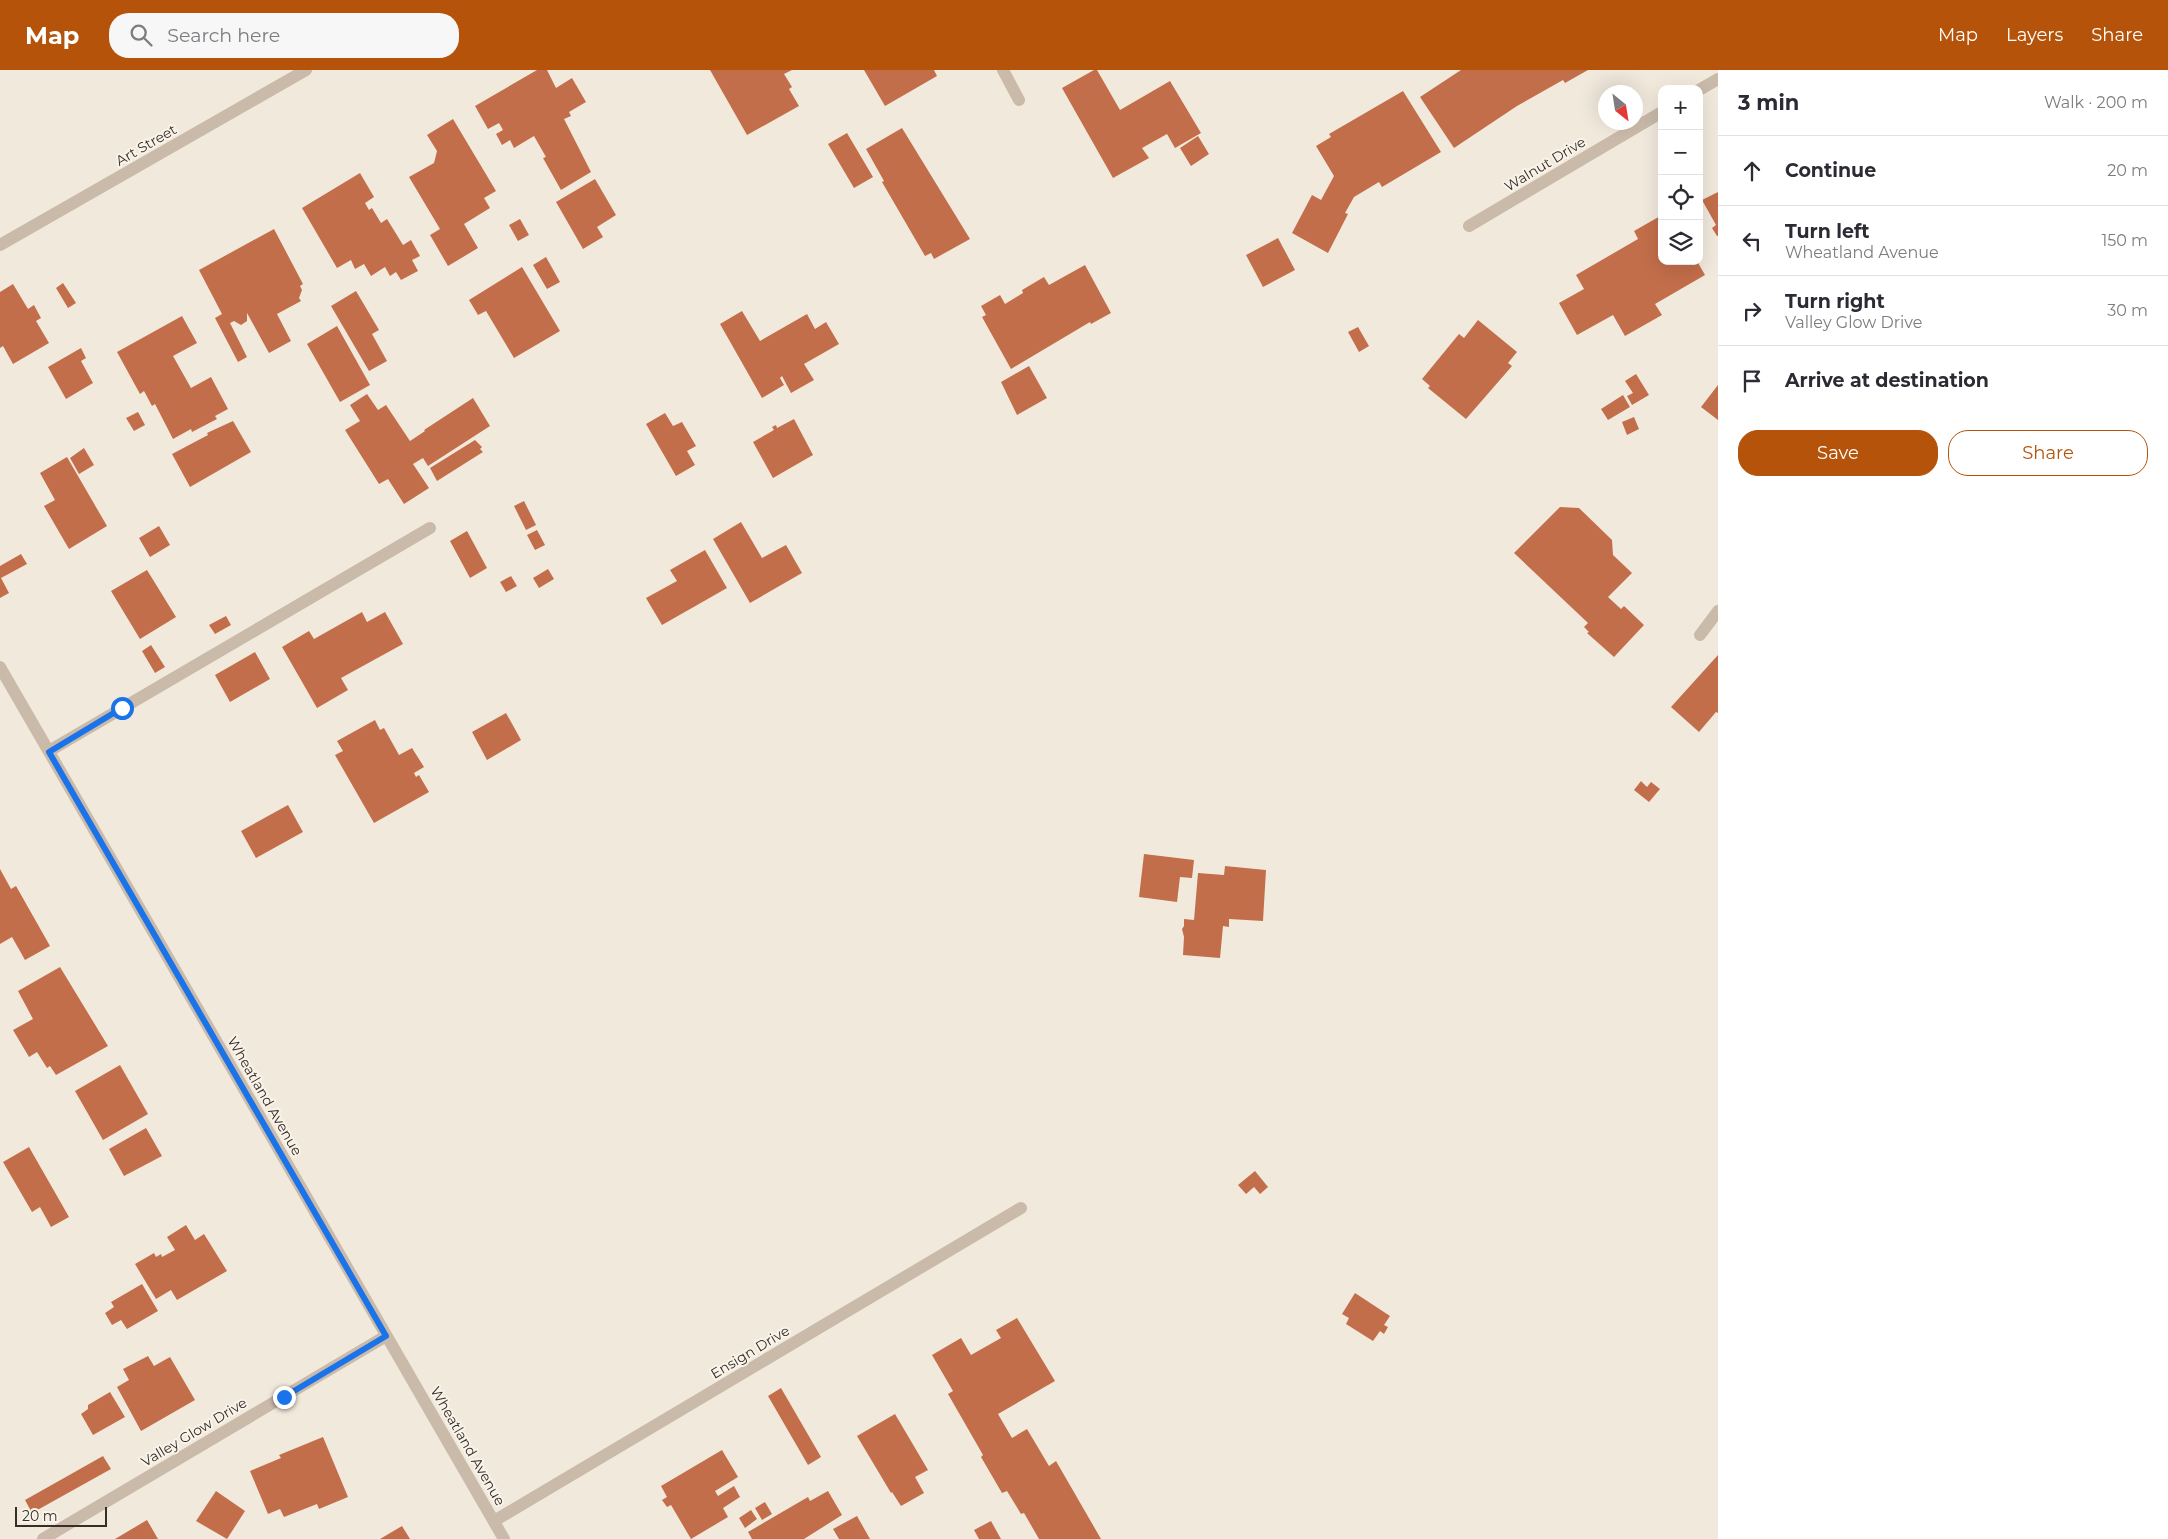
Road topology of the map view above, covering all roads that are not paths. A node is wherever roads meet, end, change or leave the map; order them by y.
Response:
1 (306, 70) edge
2 (1002, 70) edge
3 (1718, 79) edge
4 (1703, 88) edge
5 (1019, 100) dead end
6 (1658, 114) edge
7 (1469, 226) dead end
8 (0, 245) edge
9 (430, 528) dead end
10 (1718, 611) edge
11 (1700, 635) dead end
12 (0, 667) edge
13 (49, 752) junction
14 (1020, 1208) dead end
15 (386, 1336) junction
16 (494, 1522) junction
17 (43, 1539) edge
18 (504, 1539) edge

1 - 8 street, Art Street
2 - 5 street
3 - 4 street
6 - 7 street, Walnut Drive
9 - 13 street
10 - 11 street
12 - 13 street, Wheatland Avenue
13 - 15 street, Wheatland Avenue
14 - 16 street, Ensign Drive
15 - 16 street, Wheatland Avenue
15 - 17 street, Valley Glow Drive
16 - 18 street, Wheatland Avenue

